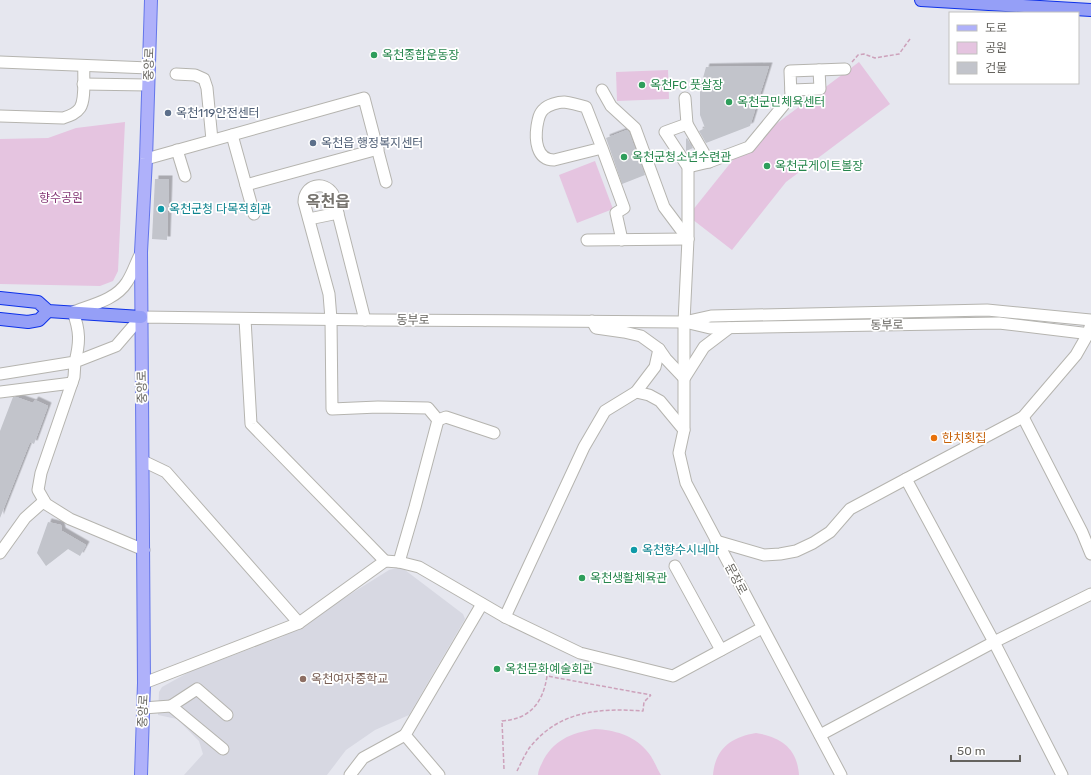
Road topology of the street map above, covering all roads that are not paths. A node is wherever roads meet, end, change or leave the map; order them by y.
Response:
1 (151, 0) edge
2 (921, 0) edge
3 (1091, 10) edge
4 (0, 62) edge
5 (84, 66) junction
6 (149, 68) junction
7 (845, 69) road end
8 (819, 70) junction
9 (176, 74) dead end
10 (83, 84) junction
11 (148, 85) junction
12 (602, 90) dead end
13 (791, 90) junction
14 (685, 98) dead end
15 (0, 116) edge
16 (687, 124) junction
17 (232, 135) junction
18 (212, 140) junction
19 (602, 148) junction
20 (378, 149) junction
21 (177, 150) junction
22 (146, 159) junction
23 (709, 162) junction
24 (688, 167) junction
25 (185, 176) dead end
26 (386, 182) dead end
27 (246, 185) junction
28 (338, 213) junction
29 (254, 214) dead end
30 (309, 219) junction
31 (688, 239) junction
32 (588, 240) dead end
33 (622, 240) junction
34 (141, 252) junction
35 (0, 298) edge
36 (48, 311) junction
37 (72, 312) junction
38 (141, 317) junction
39 (0, 319) edge
40 (245, 319) junction
41 (331, 320) junction
42 (365, 320) junction
43 (1091, 320) edge
44 (592, 321) junction
45 (684, 322) junction
46 (729, 328) junction
47 (1090, 331) edge
48 (659, 349) junction
49 (75, 362) junction
50 (0, 374) edge
51 (684, 378) junction
52 (72, 384) junction
53 (0, 392) edge
54 (636, 392) junction
55 (1023, 417) junction
56 (438, 420) junction
57 (684, 430) junction
58 (494, 433) dead end
59 (143, 461) junction
60 (906, 479) junction
61 (44, 501) junction
62 (716, 541) junction
63 (144, 550) junction
64 (0, 553) edge
65 (1091, 554) edge
66 (385, 561) junction
67 (399, 562) junction
68 (675, 566) dead end
69 (1091, 594) edge
70 (482, 604) junction
71 (506, 617) junction
72 (299, 622) junction
73 (762, 628) junction
74 (994, 642) junction
75 (721, 650) junction
76 (144, 683) junction
77 (171, 706) junction
78 (143, 708) junction
79 (227, 715) dead end
80 (405, 735) junction
81 (820, 735) junction
82 (223, 749) dead end
83 (144, 773) edge
84 (350, 775) edge
85 (438, 775) edge
86 (840, 775) edge
87 (1062, 775) edge

1 - 6 main road, 중앙로
2 - 3 highway
4 - 5 street
5 - 6 street
5 - 10 street
6 - 11 main road, 중앙로
7 - 8 street
8 - 13 street
8 - 13 street
9 - 18 street
10 - 11 street
10 - 15 street
11 - 22 main road, 중앙로
12 - 31 street
13 - 23 street
14 - 16 street
16 - 23 street
16 - 24 street
17 - 18 street
17 - 20 street
17 - 27 street
18 - 21 street
19 - 19 street
19 - 33 street
20 - 26 street
20 - 27 street
21 - 22 street
21 - 25 street
22 - 34 main road, 중앙로
23 - 24 street
24 - 31 street, 문장로
27 - 29 street
28 - 30 street
28 - 30 street
28 - 42 street
30 - 41 street
31 - 33 street
31 - 45 street, 문장로
32 - 33 street
34 - 37 street
34 - 38 main road, 중앙로
35 - 36 highway
36 - 37 highway
36 - 39 highway
37 - 38 highway
37 - 49 street
38 - 40 street, 동부로
38 - 49 street
38 - 59 main road, 중앙로
40 - 41 street, 동부로
40 - 66 street
41 - 42 street, 동부로
41 - 56 street
42 - 44 street, 동부로
43 - 45 street, 동부로
44 - 45 street, 동부로
44 - 48 street
45 - 46 street, 동부로
45 - 51 street, 문장로
46 - 47 street, 동부로
46 - 51 street
47 - 55 street
48 - 51 street
48 - 54 street
49 - 50 street
49 - 52 street
51 - 57 street, 문장로
52 - 53 street
52 - 61 street
54 - 57 street
54 - 71 street
55 - 60 street
55 - 65 street
56 - 58 street
56 - 67 street
57 - 62 street, 문장로
59 - 63 main road, 중앙로
59 - 72 street
60 - 62 street
60 - 74 street
61 - 63 street
61 - 64 street
62 - 73 street, 문장로
63 - 76 main road, 중앙로
66 - 67 street
66 - 72 street
67 - 70 street
68 - 75 street
69 - 74 street
70 - 71 street
70 - 80 street
71 - 75 street
72 - 76 street
73 - 75 street
73 - 81 street, 문장로
74 - 81 street
74 - 87 street
76 - 78 main road, 중앙로
77 - 78 street
77 - 79 street
77 - 82 street
78 - 83 main road, 중앙로
80 - 84 street
80 - 85 street
81 - 86 street, 문장로

